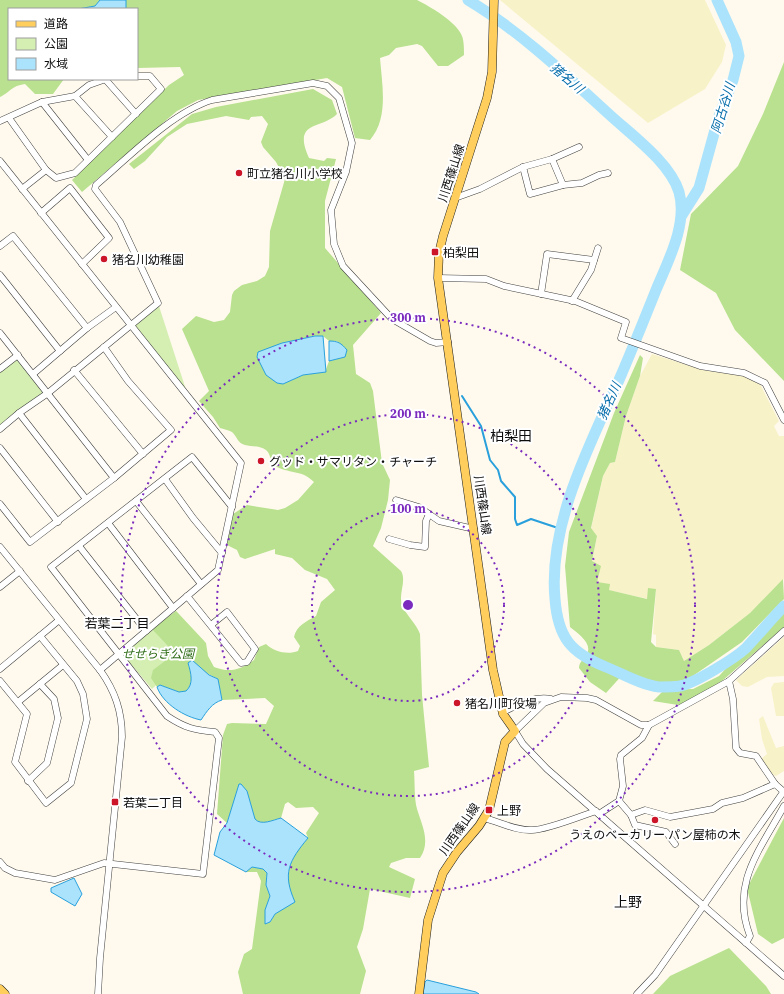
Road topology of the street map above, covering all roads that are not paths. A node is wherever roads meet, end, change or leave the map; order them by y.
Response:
1 (494, 0) edge
2 (138, 76) edge
3 (103, 80) edge
4 (107, 80) edge
5 (75, 96) junction
6 (42, 102) junction
7 (136, 114) junction
8 (9, 118) junction
9 (0, 121) edge
10 (112, 137) junction
11 (578, 147) dead end
12 (552, 159) junction
13 (88, 160) junction
14 (0, 161) edge
15 (523, 167) junction
16 (46, 170) junction
17 (608, 173) dead end
18 (563, 185) junction
19 (22, 189) junction
20 (455, 198) junction
21 (42, 213) junction
22 (0, 246) edge
23 (598, 248) dead end
24 (594, 260) junction
25 (82, 264) junction
26 (0, 275) edge
27 (438, 278) junction
28 (541, 294) junction
29 (572, 300) junction
30 (116, 307) junction
31 (131, 326) junction
32 (87, 328) junction
33 (0, 333) edge
34 (448, 342) junction
35 (104, 348) junction
36 (60, 351) junction
37 (18, 355) junction
38 (0, 369) edge
39 (74, 370) junction
40 (33, 374) junction
41 (48, 393) junction
42 (18, 413) junction
43 (784, 420) edge
44 (0, 429) edge
45 (0, 448) edge
46 (143, 454) junction
47 (114, 478) junction
48 (165, 479) junction
49 (86, 500) junction
50 (396, 500) dead end
51 (136, 501) junction
52 (0, 504) edge
53 (232, 507) junction
54 (429, 514) junction
55 (58, 522) junction
56 (108, 523) junction
57 (474, 529) junction
58 (389, 539) dead end
59 (79, 546) junction
60 (0, 547) edge
61 (222, 552) junction
62 (20, 571) junction
63 (201, 584) junction
64 (1, 585) edge
65 (187, 596) junction
66 (173, 608) junction
67 (58, 621) junction
68 (211, 625) junction
69 (146, 631) junction
70 (784, 631) edge
71 (40, 636) junction
72 (120, 654) junction
73 (63, 665) junction
74 (0, 669) edge
75 (100, 670) junction
76 (0, 680) edge
77 (728, 681) junction
78 (40, 684) junction
79 (551, 699) junction
80 (18, 702) junction
81 (503, 712) junction
82 (649, 725) junction
83 (515, 731) junction
84 (28, 781) junction
85 (775, 784) junction
86 (784, 791) edge
87 (619, 801) junction
88 (784, 806) edge
89 (598, 812) junction
90 (631, 816) junction
91 (484, 818) junction
92 (675, 844) dead end
93 (109, 863) junction
94 (1, 865) edge
95 (704, 906) junction
96 (746, 943) junction
97 (784, 976) edge
98 (0, 989) edge
99 (6, 994) edge
100 (98, 994) edge
101 (419, 994) edge
102 (637, 994) edge

1 - 20 main road, 川西篠山線
2 - 7 street
3 - 5 street
4 - 7 street
5 - 6 street
5 - 10 street
6 - 8 street
6 - 13 street
7 - 10 street
8 - 9 street
8 - 16 street
10 - 13 street
11 - 12 street
12 - 15 street
12 - 18 street
13 - 16 street
14 - 19 street
15 - 18 street
15 - 20 street
16 - 19 street
17 - 18 street
19 - 21 street
20 - 27 main road, 川西篠山線
21 - 25 street
21 - 25 street
22 - 32 street
23 - 24 street
24 - 28 street
24 - 29 street
25 - 30 street
26 - 36 street
27 - 28 street
27 - 34 main road, 川西篠山線
28 - 29 street
29 - 43 street
30 - 31 street
30 - 32 street
31 - 34 street
31 - 35 street
31 - 53 street
32 - 36 street
33 - 37 street
34 - 57 main road, 川西篠山線
35 - 39 street
35 - 46 street
36 - 40 street
37 - 38 street
37 - 40 street
39 - 41 street
39 - 46 street
40 - 41 street
41 - 42 street
41 - 47 street
42 - 44 street
42 - 49 street
45 - 55 street
46 - 47 street
47 - 49 street
48 - 51 street
48 - 53 street
48 - 61 street
49 - 55 street
50 - 54 street
51 - 56 street
51 - 63 street
52 - 55 street
53 - 61 street
54 - 57 street
54 - 58 street
56 - 59 street
56 - 66 street
57 - 81 main road, 川西篠山線
59 - 69 street
59 - 72 street
60 - 62 street
61 - 63 street
62 - 64 street
62 - 67 street
63 - 65 street
65 - 66 street
65 - 68 street
66 - 69 street
67 - 71 street
67 - 75 street
68 - 68 street
69 - 72 street
70 - 77 street
71 - 73 street
71 - 74 street
72 - 75 street
72 - 93 street
73 - 78 street
73 - 84 street
75 - 93 street
76 - 80 street
77 - 82 street
77 - 85 street
78 - 80 street
78 - 84 street
79 - 81 street
79 - 82 street
79 - 83 street
80 - 84 street
81 - 83 main road, 川西篠山線
82 - 87 street
83 - 89 street
83 - 91 main road, 川西篠山線
85 - 86 street
85 - 90 street
86 - 95 street
87 - 89 street
87 - 90 street
88 - 96 street
89 - 91 street
89 - 95 street
90 - 92 street
91 - 101 main road, 川西篠山線
93 - 94 street
93 - 100 street
95 - 96 street
95 - 102 street
96 - 97 street
98 - 99 main road

